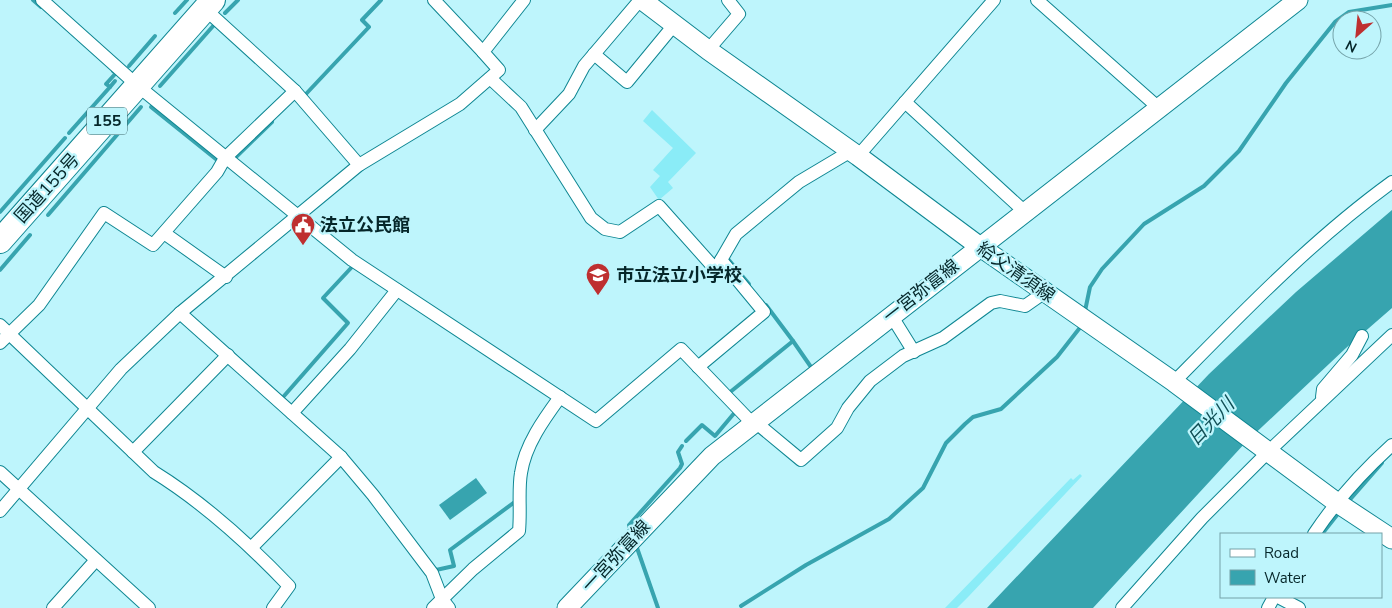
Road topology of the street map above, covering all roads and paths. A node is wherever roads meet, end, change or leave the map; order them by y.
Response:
1 (42, 0) edge
2 (434, 0) edge
3 (524, 0) edge
4 (641, 0) edge
5 (728, 0) edge
6 (994, 0) edge
7 (1037, 0) edge
8 (1289, 2) edge
9 (207, 4) edge
10 (674, 25) junction
11 (708, 50) junction
12 (482, 52) junction
13 (594, 54) junction
14 (491, 79) junction
15 (138, 86) junction
16 (295, 91) junction
17 (905, 102) junction
18 (1160, 109) junction
19 (536, 130) junction
20 (854, 154) junction
21 (225, 158) junction
22 (359, 166) junction
23 (1392, 182) edge
24 (1025, 212) junction
25 (298, 217) junction
26 (164, 233) junction
27 (0, 242) edge
28 (979, 246) junction
29 (721, 260) junction
30 (226, 277) junction
31 (397, 290) junction
32 (1045, 292) junction
33 (180, 313) junction
34 (891, 315) junction
35 (3, 334) edge
36 (1392, 335) edge
37 (1362, 336) dead end
38 (914, 352) junction
39 (228, 354) junction
40 (698, 367) junction
41 (1177, 384) junction
42 (560, 397) junction
43 (1321, 402) junction
44 (87, 407) junction
45 (292, 412) junction
46 (753, 422) junction
47 (1392, 445) edge
48 (1265, 450) junction
49 (134, 452) junction
50 (341, 457) junction
51 (0, 472) edge
52 (18, 490) junction
53 (1341, 505) junction
54 (0, 511) edge
55 (1315, 533) edge
56 (1392, 539) edge
57 (252, 547) junction
58 (96, 560) junction
59 (1279, 598) edge
60 (441, 605) edge
61 (53, 608) edge
62 (149, 608) edge
63 (273, 608) edge
64 (567, 608) edge
65 (1122, 608) edge
66 (1268, 608) edge
67 (1299, 608) edge

1 - 15 street
2 - 12 street
3 - 12 street
4 - 10 main road, 給父清須線
4 - 13 street
5 - 11 street
6 - 17 street
7 - 18 street
8 - 18 main road, 一宮弥富線
9 - 15 highway, 国道155号 / 155
9 - 16 street
10 - 11 main road, 給父清須線
10 - 13 street
11 - 20 main road, 給父清須線
12 - 14 street
13 - 19 street
14 - 19 street
14 - 22 street
15 - 21 street
15 - 27 highway, 国道155号 / 155
16 - 21 street
16 - 22 street
17 - 20 street
17 - 24 street
18 - 24 main road, 一宮弥富線
19 - 29 street
20 - 28 main road, 給父清須線
20 - 29 street
21 - 25 street
21 - 26 street
22 - 25 street
23 - 41 street
24 - 28 main road, 一宮弥富線
25 - 30 street
25 - 31 street
26 - 30 street
26 - 35 street
28 - 32 main road, 給父清須線
28 - 34 main road, 一宮弥富線
29 - 40 street
30 - 33 street
31 - 42 street
31 - 45 street
32 - 38 street
32 - 41 main road, 給父清須線
33 - 39 street
33 - 44 street
34 - 38 street
34 - 46 main road, 一宮弥富線
35 - 44 street
36 - 43 street
37 - 43 street
38 - 46 street
39 - 45 street
39 - 49 street
40 - 42 street
40 - 46 street
41 - 48 main road, 給父清須線
42 - 60 street
43 - 48 street
44 - 49 street
44 - 52 street
45 - 50 street
46 - 64 main road, 一宮弥富線
47 - 53 street
48 - 53 main road, 給父清須線
48 - 65 street
49 - 57 street
50 - 57 street
50 - 60 street
51 - 52 street
52 - 54 street
52 - 58 street
53 - 55 street
53 - 56 main road, 給父清須線
57 - 63 street
58 - 61 street
58 - 62 street
59 - 66 street
59 - 67 street

